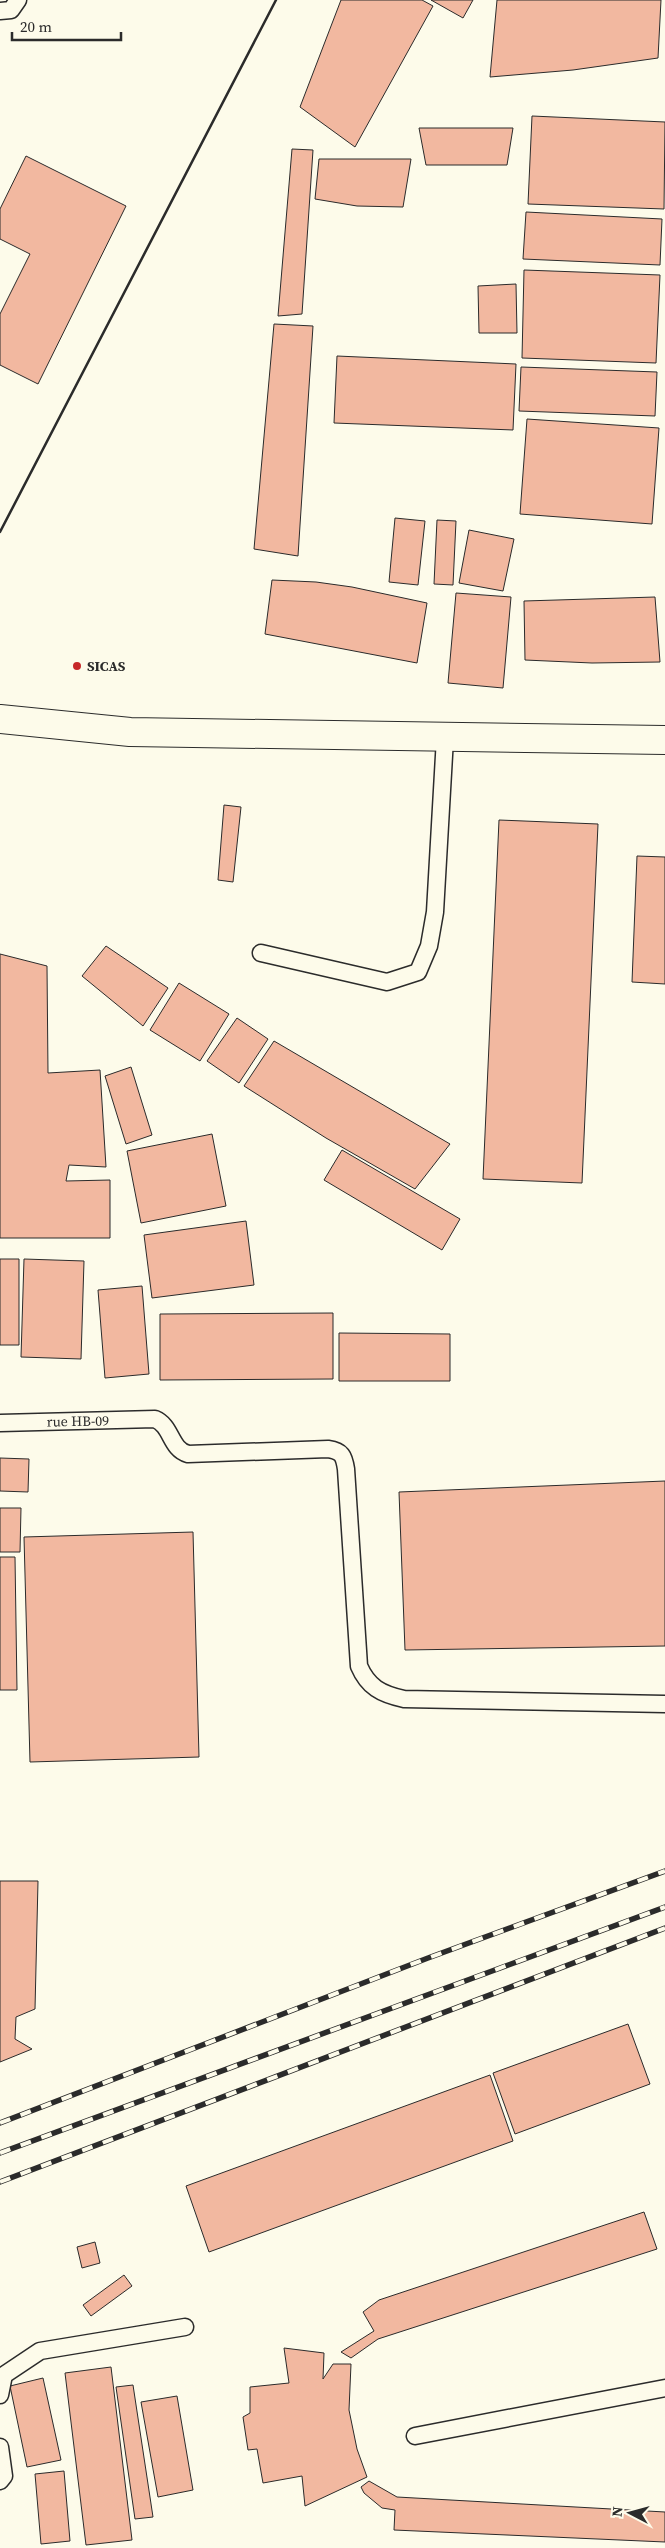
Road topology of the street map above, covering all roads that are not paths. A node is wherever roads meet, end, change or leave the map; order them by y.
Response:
1 (18, 0) edge
2 (0, 11) edge
3 (0, 719) edge
4 (445, 738) junction
5 (665, 740) edge
6 (261, 953) dead end
7 (0, 1423) edge
8 (665, 1704) edge
9 (185, 2327) dead end
10 (665, 2388) edge
11 (0, 2395) edge
12 (415, 2436) dead end
13 (0, 2447) edge
14 (0, 2481) edge

1 - 2 lane
3 - 4 street
4 - 5 street
4 - 6 lane
7 - 8 lane, rue HB-09
9 - 11 lane
10 - 12 lane
13 - 14 lane

